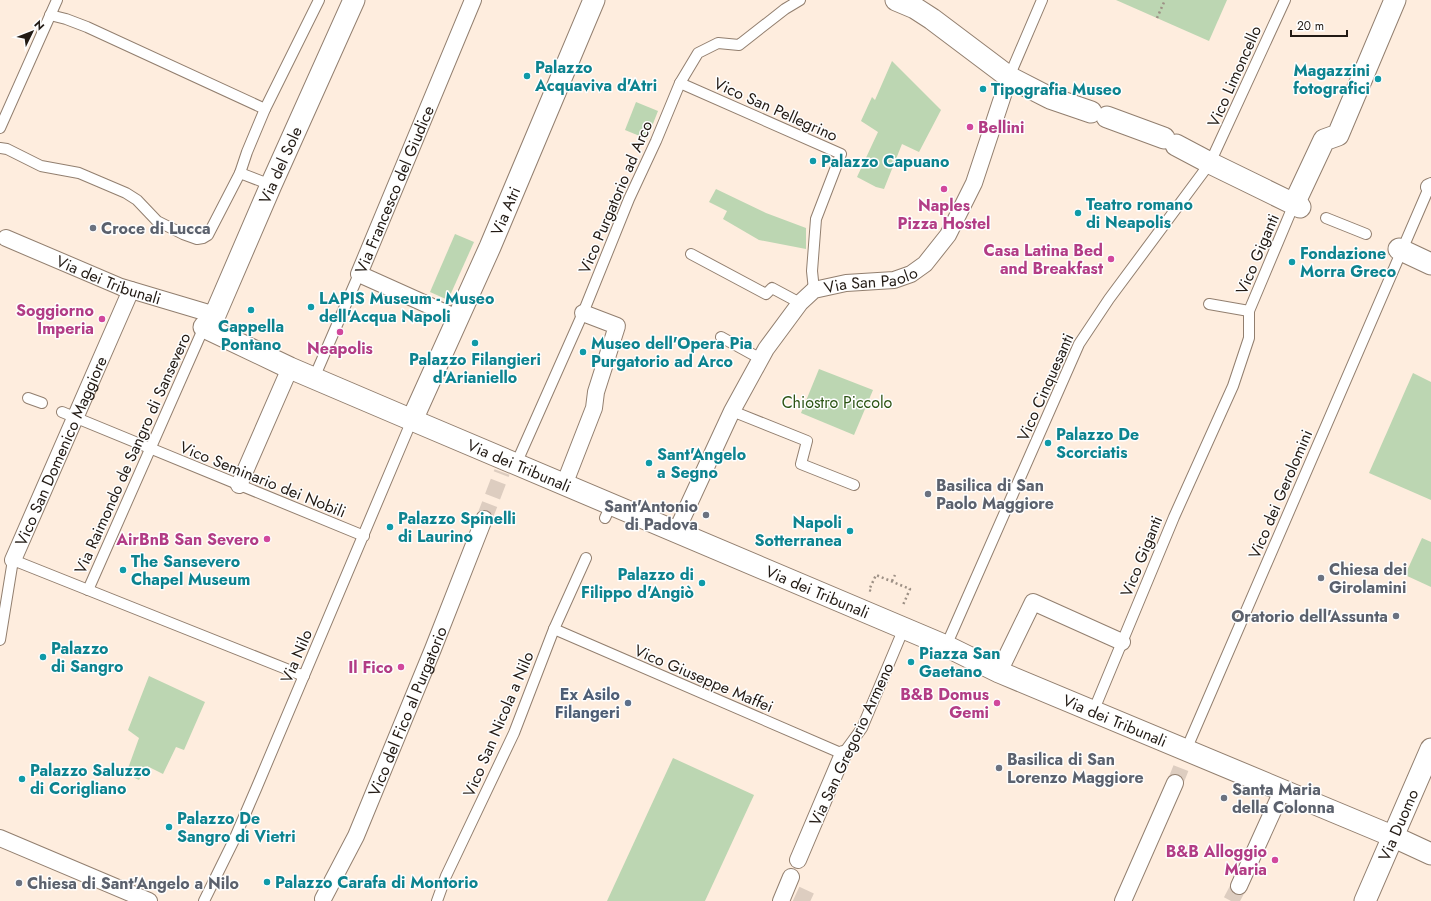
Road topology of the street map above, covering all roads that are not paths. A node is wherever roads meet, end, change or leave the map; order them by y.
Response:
1 (57, 0) edge
2 (319, 0) edge
3 (354, 0) edge
4 (473, 0) edge
5 (594, 0) edge
6 (800, 0) edge
7 (896, 0) edge
8 (1042, 0) edge
9 (1285, 0) edge
10 (1395, 0) edge
11 (50, 15) junction
12 (1009, 77) junction
13 (680, 83) junction
14 (265, 109) junction
15 (0, 128) edge
16 (0, 148) edge
17 (1210, 164) junction
18 (240, 173) junction
19 (271, 185) junction
20 (1430, 186) edge
21 (1297, 205) junction
22 (1326, 218) dead end
23 (1366, 234) dead end
24 (2, 237) edge
25 (1400, 250) junction
26 (691, 254) dead end
27 (1431, 264) edge
28 (359, 274) junction
29 (131, 290) junction
30 (814, 290) junction
31 (800, 303) junction
32 (1209, 304) dead end
33 (1249, 311) junction
34 (583, 313) junction
35 (457, 318) junction
36 (210, 321) junction
37 (721, 337) dead end
38 (762, 358) junction
39 (290, 368) junction
40 (314, 378) junction
41 (28, 398) dead end
42 (42, 403) dead end
43 (732, 411) junction
44 (69, 415) junction
45 (412, 420) junction
46 (151, 449) junction
47 (509, 466) junction
48 (239, 485) junction
49 (564, 485) junction
50 (854, 485) dead end
51 (484, 519) tunnel mouth
52 (676, 532) junction
53 (364, 536) junction
54 (586, 558) dead end
55 (13, 560) junction
56 (88, 590) junction
57 (904, 628) junction
58 (554, 629) junction
59 (0, 640) edge
60 (1122, 642) junction
61 (946, 646) junction
62 (999, 672) junction
63 (304, 676) junction
64 (1093, 712) junction
65 (1431, 749) edge
66 (1186, 753) junction
67 (843, 754) junction
68 (1174, 783) tunnel mouth
69 (1282, 791) junction
70 (1392, 836) junction
71 (0, 838) edge
72 (1431, 854) edge
73 (798, 860) dead end
74 (1239, 886) tunnel mouth
75 (323, 900) dead end
76 (149, 901) edge
77 (204, 901) edge
78 (436, 901) edge
79 (1123, 901) edge
80 (1365, 901) edge

1 - 11 lane
2 - 14 lane
3 - 19 street, Via del Sole
4 - 28 street, Via Francesco del Giudice
5 - 35 street, Via Atri
6 - 13 lane, Vico Purgatorio ad Arco
7 - 12 street
8 - 12 lane
9 - 17 lane, Vico Limoncello
10 - 21 street
11 - 14 lane
11 - 15 lane
12 - 17 street
12 - 30 street, Via San Paolo
13 - 30 lane, Vico San Pellegrino
13 - 34 lane, Vico Purgatorio ad Arco
14 - 18 lane
16 - 18 lane
17 - 21 street
17 - 61 lane, Vico Cinquesanti
18 - 19 lane
19 - 36 street, Via del Sole
20 - 25 lane, Vico dei Gerolomini
21 - 33 lane, Vico Giganti
22 - 23 lane
24 - 29 street, Via dei Tribunali
25 - 27 street
25 - 66 lane, Vico dei Gerolomini
26 - 31 lane
28 - 35 street
28 - 40 lane, Via Francesco del Giudice
29 - 36 street, Via dei Tribunali
29 - 44 street, Vico San Domenico Maggiore
30 - 31 street, Via San Paolo
31 - 38 street, Via San Paolo
32 - 33 lane
33 - 60 lane, Vico Giganti
34 - 47 lane, Vico Purgatorio ad Arco
34 - 49 street
35 - 45 street, Via Atri
36 - 39 street, Via dei Tribunali
36 - 46 lane, Via Raimondo de Sangro di Sansevero
37 - 38 lane
38 - 43 street, Via San Paolo
39 - 40 street, Via dei Tribunali
39 - 48 street
40 - 45 street, Via dei Tribunali
41 - 42 lane
43 - 50 lane
43 - 52 street, Via San Paolo
44 - 46 lane, Vico Seminario dei Nobili
44 - 55 street, Vico San Domenico Maggiore
45 - 47 street, Via dei Tribunali
45 - 53 lane, Via Nilo
46 - 48 lane, Vico Seminario dei Nobili
46 - 56 lane, Via Raimondo de Sangro di Sansevero
47 - 49 street, Via dei Tribunali
48 - 53 lane, Vico Seminario dei Nobili
49 - 52 street, Via dei Tribunali
51 - 75 street, Vico del Fico al Purgatorio
52 - 57 street, Via dei Tribunali
53 - 63 lane, Via Nilo
54 - 58 lane, Vico San Nicola a Nilo
55 - 56 lane
55 - 59 lane, Vico San Domenico Maggiore
56 - 63 lane
57 - 61 street, Via dei Tribunali
57 - 67 lane, Via San Gregorio Armeno
58 - 67 lane, Vico Giuseppe Maffei
58 - 78 lane, Vico San Nicola a Nilo
60 - 62 street
60 - 64 lane, Vico Giganti
61 - 62 street, Via dei Tribunali
62 - 64 street, Via dei Tribunali
63 - 77 lane, Via Nilo
64 - 66 street, Via dei Tribunali
65 - 70 street, Via Duomo
66 - 69 street, Via dei Tribunali
67 - 73 street, Via San Gregorio Armeno
68 - 79 street
69 - 70 street, Via dei Tribunali
69 - 74 street
70 - 72 street, Via dei Tribunali
70 - 80 street, Via Duomo
71 - 76 street

